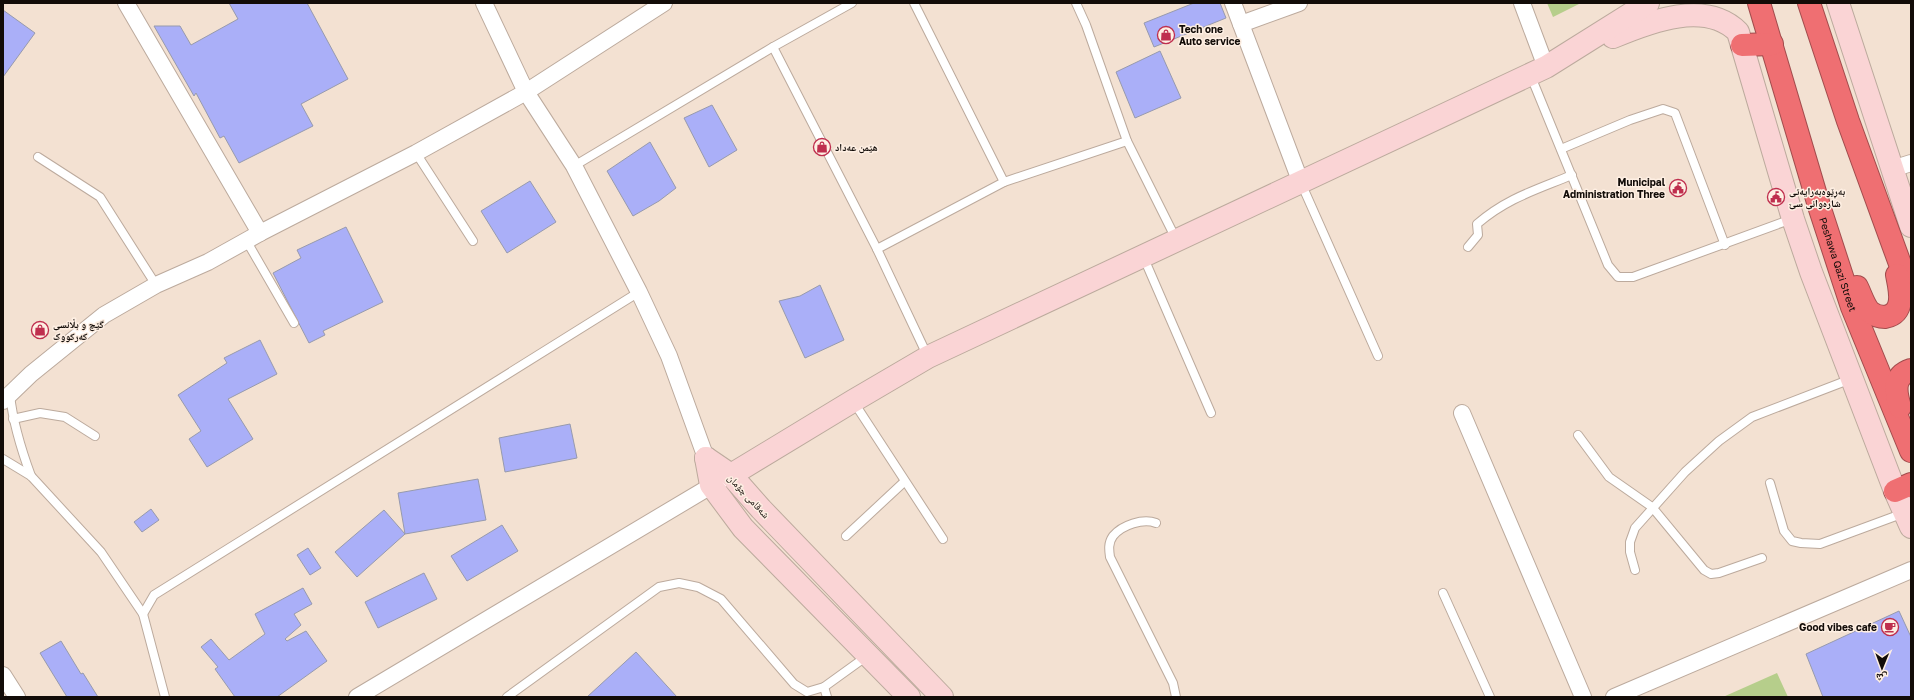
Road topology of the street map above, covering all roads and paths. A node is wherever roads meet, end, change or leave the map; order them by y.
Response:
1 (126, 3) edge
2 (664, 3) edge
3 (852, 3) edge
4 (914, 3) edge
5 (1076, 3) edge
6 (1233, 3) edge
7 (1299, 3) edge
8 (1522, 3) edge
9 (1648, 3) edge
10 (1759, 3) edge
11 (1809, 3) edge
12 (1838, 3) edge
13 (486, 4) edge
14 (1241, 24) junction
15 (1772, 44) junction
16 (1742, 45) junction
17 (773, 47) junction
18 (1545, 66) junction
19 (526, 92) junction
20 (1127, 141) junction
21 (1561, 149) junction
22 (416, 153) junction
23 (38, 157) dead end
24 (574, 166) junction
25 (1901, 166) edge
26 (1572, 175) junction
27 (1004, 182) junction
28 (1301, 183) junction
29 (1820, 208) junction
30 (1883, 216) junction
31 (1793, 219) junction
32 (1911, 226) edge
33 (253, 236) junction
34 (1177, 240) junction
35 (473, 241) dead end
36 (1725, 245) junction
37 (1468, 247) dead end
38 (877, 249) junction
39 (1143, 255) junction
40 (156, 285) junction
41 (639, 292) junction
42 (1911, 294) edge
43 (294, 323) dead end
44 (1378, 356) dead end
45 (928, 357) junction
46 (1911, 370) edge
47 (1853, 378) junction
48 (6, 398) edge
49 (853, 401) junction
50 (1211, 413) dead end
51 (1462, 413) dead end
52 (13, 419) junction
53 (1578, 435) dead end
54 (95, 436) dead end
55 (1911, 449) edge
56 (706, 458) junction
57 (3, 459) edge
58 (731, 475) junction
59 (31, 476) junction
60 (904, 482) junction
61 (1770, 483) dead end
62 (711, 485) junction
63 (1903, 487) edge
64 (1652, 507) junction
65 (761, 509) junction
66 (1908, 519) edge
67 (1156, 524) dead end
68 (743, 528) junction
69 (846, 536) dead end
70 (943, 539) dead end
71 (1762, 558) dead end
72 (1635, 570) dead end
73 (1911, 570) edge
74 (1443, 593) dead end
75 (143, 614) junction
76 (868, 656) junction
77 (3, 674) edge
78 (824, 687) junction
79 (1641, 692) edge
80 (17, 697) edge
81 (165, 697) edge
82 (357, 697) edge
83 (507, 697) edge
84 (827, 697) edge
85 (908, 697) edge
86 (942, 697) edge
87 (1176, 697) edge
88 (1490, 697) edge
89 (1583, 697) edge
90 (1614, 697) edge

1 - 33 street
2 - 19 street
3 - 17 lane
4 - 27 lane
5 - 20 lane
6 - 14 street
7 - 14 street
8 - 18 street
9 - 18 street
10 - 15 highway, Peshawa Qazi Street
11 - 30 highway
12 - 25 street
13 - 19 street
14 - 28 street
15 - 16 highway
15 - 29 highway, Peshawa Qazi Street
16 - 18 street
16 - 31 street
17 - 24 lane
17 - 38 lane
18 - 21 lane
18 - 28 street
19 - 22 street
19 - 24 street
20 - 27 lane
20 - 34 lane
21 - 26 lane
21 - 36 lane
22 - 33 street
22 - 35 lane
23 - 40 lane
24 - 41 street
25 - 32 street
26 - 36 lane
26 - 37 lane
27 - 38 lane
28 - 34 street
28 - 44 lane
29 - 30 highway
29 - 55 highway, Peshawa Qazi Street
30 - 42 highway
31 - 36 lane
31 - 47 street
33 - 40 street
33 - 43 lane
34 - 39 street
38 - 45 lane
39 - 45 street
39 - 50 lane
40 - 48 street
41 - 56 street
41 - 75 lane
45 - 49 street
46 - 55 highway
47 - 63 street
47 - 64 lane
48 - 52 lane
49 - 58 street
49 - 60 lane
51 - 89 street
52 - 54 lane
52 - 59 lane
53 - 64 lane
56 - 58 street, شەقامی چۆمان
56 - 62 street, شەقامی چۆمان
57 - 59 lane
58 - 62 street
58 - 65 street, شەقامی چۆمان
59 - 75 lane
60 - 69 lane
60 - 70 lane
61 - 66 lane
62 - 68 street, شەقامی چۆمان
62 - 82 street
63 - 66 street
64 - 71 lane
64 - 72 lane
65 - 68 street
65 - 86 street, شەقامی چۆمان
67 - 87 lane
68 - 76 street, شەقامی چۆمان
73 - 79 street
74 - 88 lane
75 - 81 lane
76 - 78 lane
76 - 85 street, شەقامی چۆمان
77 - 80 street
78 - 83 lane
78 - 84 lane
79 - 90 street

